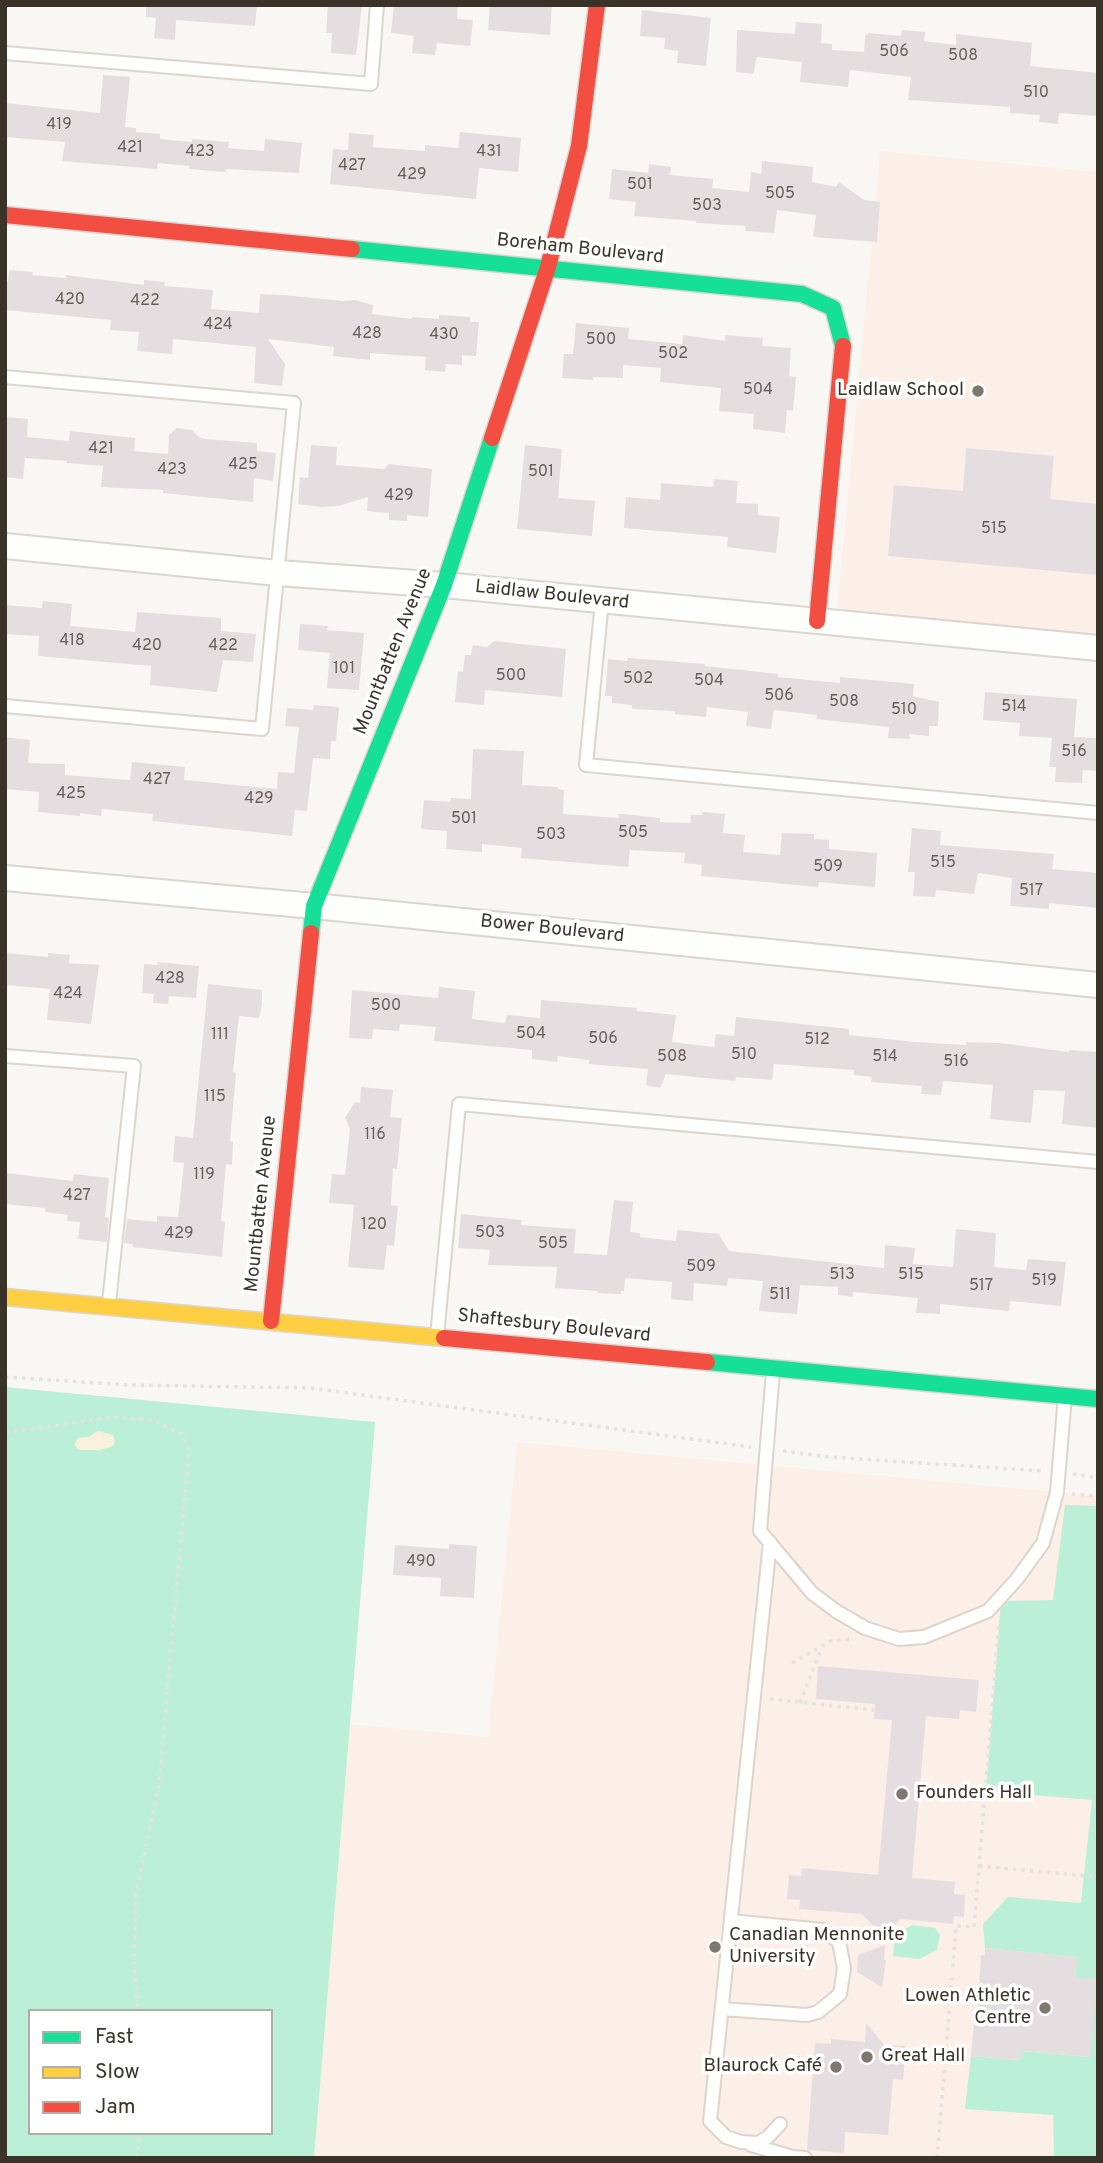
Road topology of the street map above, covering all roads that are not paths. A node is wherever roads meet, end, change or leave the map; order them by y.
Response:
1 (377, 5) edge
2 (597, 5) edge
3 (5, 53) edge
4 (5, 215) edge
5 (548, 267) junction
6 (5, 377) edge
7 (5, 546) edge
8 (278, 573) junction
9 (444, 585) junction
10 (602, 601) junction
11 (817, 621) junction
12 (1098, 648) edge
13 (5, 706) edge
14 (1098, 814) edge
15 (5, 878) edge
16 (314, 906) junction
17 (1098, 985) edge
18 (5, 1056) edge
19 (1098, 1162) edge
20 (5, 1297) edge
21 (108, 1306) junction
22 (271, 1321) junction
23 (437, 1336) junction
24 (774, 1370) junction
25 (1065, 1396) junction
26 (1098, 1399) edge
27 (770, 1542) junction
28 (731, 1922) junction
29 (722, 2009) junction
30 (780, 2124) dead end
31 (741, 2142) junction
32 (805, 2158) edge

1 - 3 lane
2 - 5 street, Mountbatten Avenue
4 - 5 street, Boreham Boulevard
5 - 9 street, Mountbatten Avenue
5 - 11 street, Boreham Boulevard
6 - 8 lane
7 - 8 street, Laidlaw Boulevard
8 - 9 street, Laidlaw Boulevard
8 - 13 lane
9 - 10 street, Laidlaw Boulevard
9 - 16 street, Mountbatten Avenue
10 - 11 street, Laidlaw Boulevard
10 - 14 lane
11 - 12 street, Laidlaw Boulevard
15 - 16 street, Bower Boulevard
16 - 17 street, Bower Boulevard
16 - 22 street, Mountbatten Avenue
18 - 21 lane
19 - 23 lane
20 - 21 street, Shaftesbury Boulevard
21 - 22 street, Shaftesbury Boulevard
22 - 23 street, Shaftesbury Boulevard
23 - 24 street, Shaftesbury Boulevard
24 - 25 street, Shaftesbury Boulevard
24 - 27 lane
25 - 26 street, Shaftesbury Boulevard
25 - 27 lane
27 - 28 lane
28 - 29 lane
28 - 29 lane
29 - 31 lane
30 - 31 lane
31 - 32 lane

